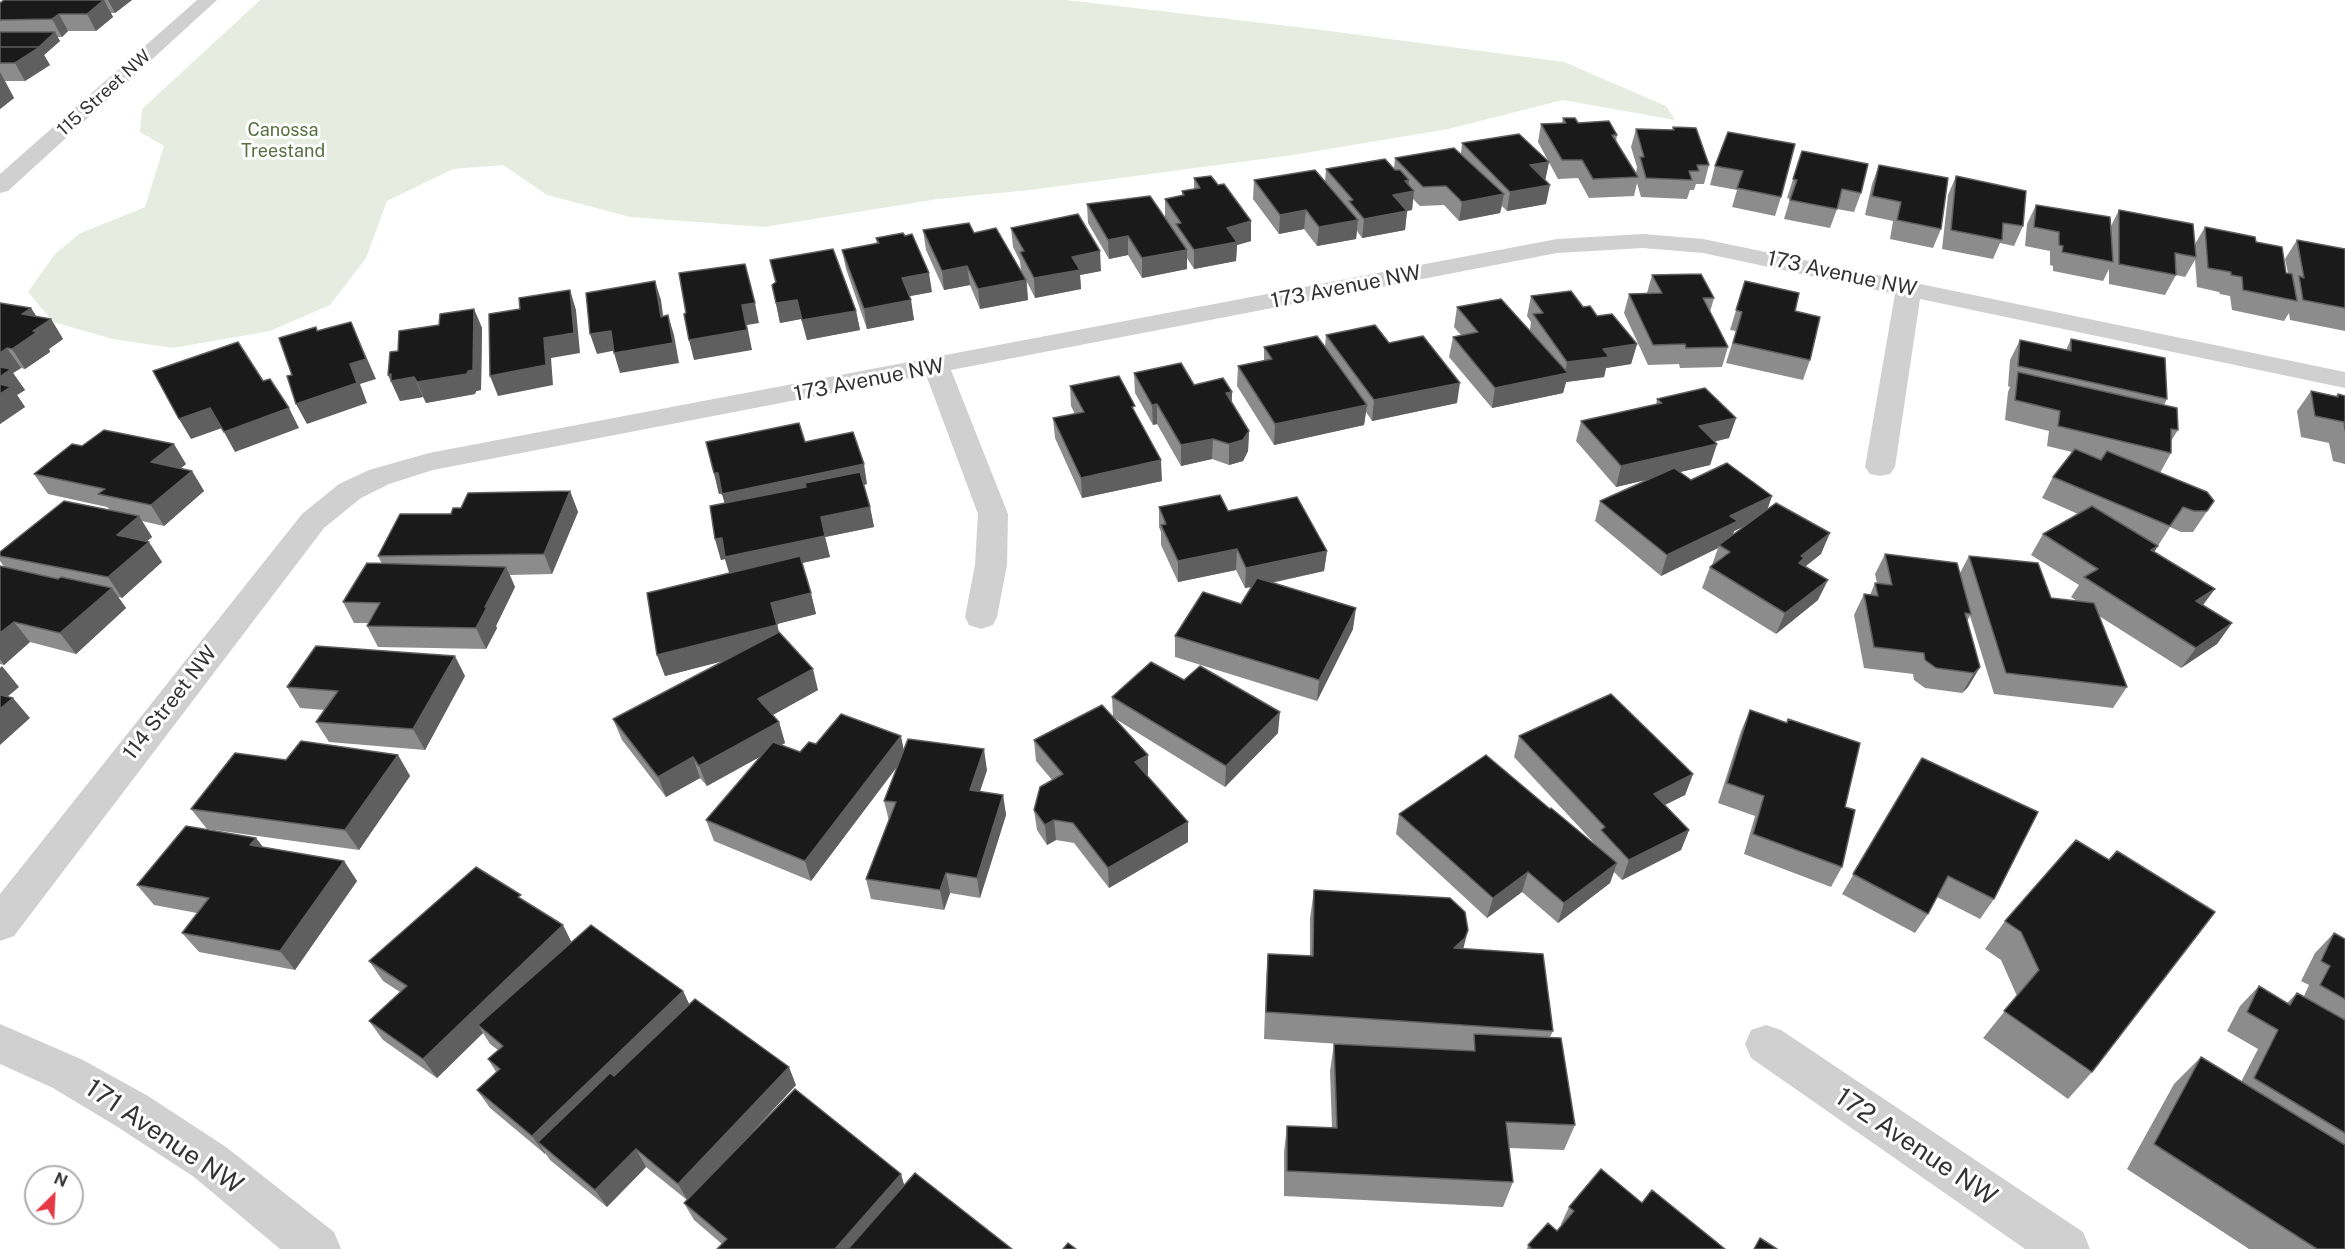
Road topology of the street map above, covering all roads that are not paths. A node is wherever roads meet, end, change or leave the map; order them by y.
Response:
1 (208, 0) edge
2 (0, 186) edge
3 (1908, 288) junction
4 (936, 367) junction
5 (2345, 380) edge
6 (1880, 467) dead end
7 (350, 490) joint
8 (981, 617) dead end
9 (0, 924) edge
10 (0, 1043) edge
11 (1766, 1044) dead end
12 (317, 1249) edge
13 (2066, 1249) edge

1 - 2 street, 115 Street NW
3 - 4 street, 173 Avenue NW
3 - 5 street, 173 Avenue NW
3 - 6 street
4 - 7 street, 173 Avenue NW
4 - 8 street
7 - 9 street, 114 Street NW
10 - 12 street, 171 Avenue NW
11 - 13 street, 172 Avenue NW

